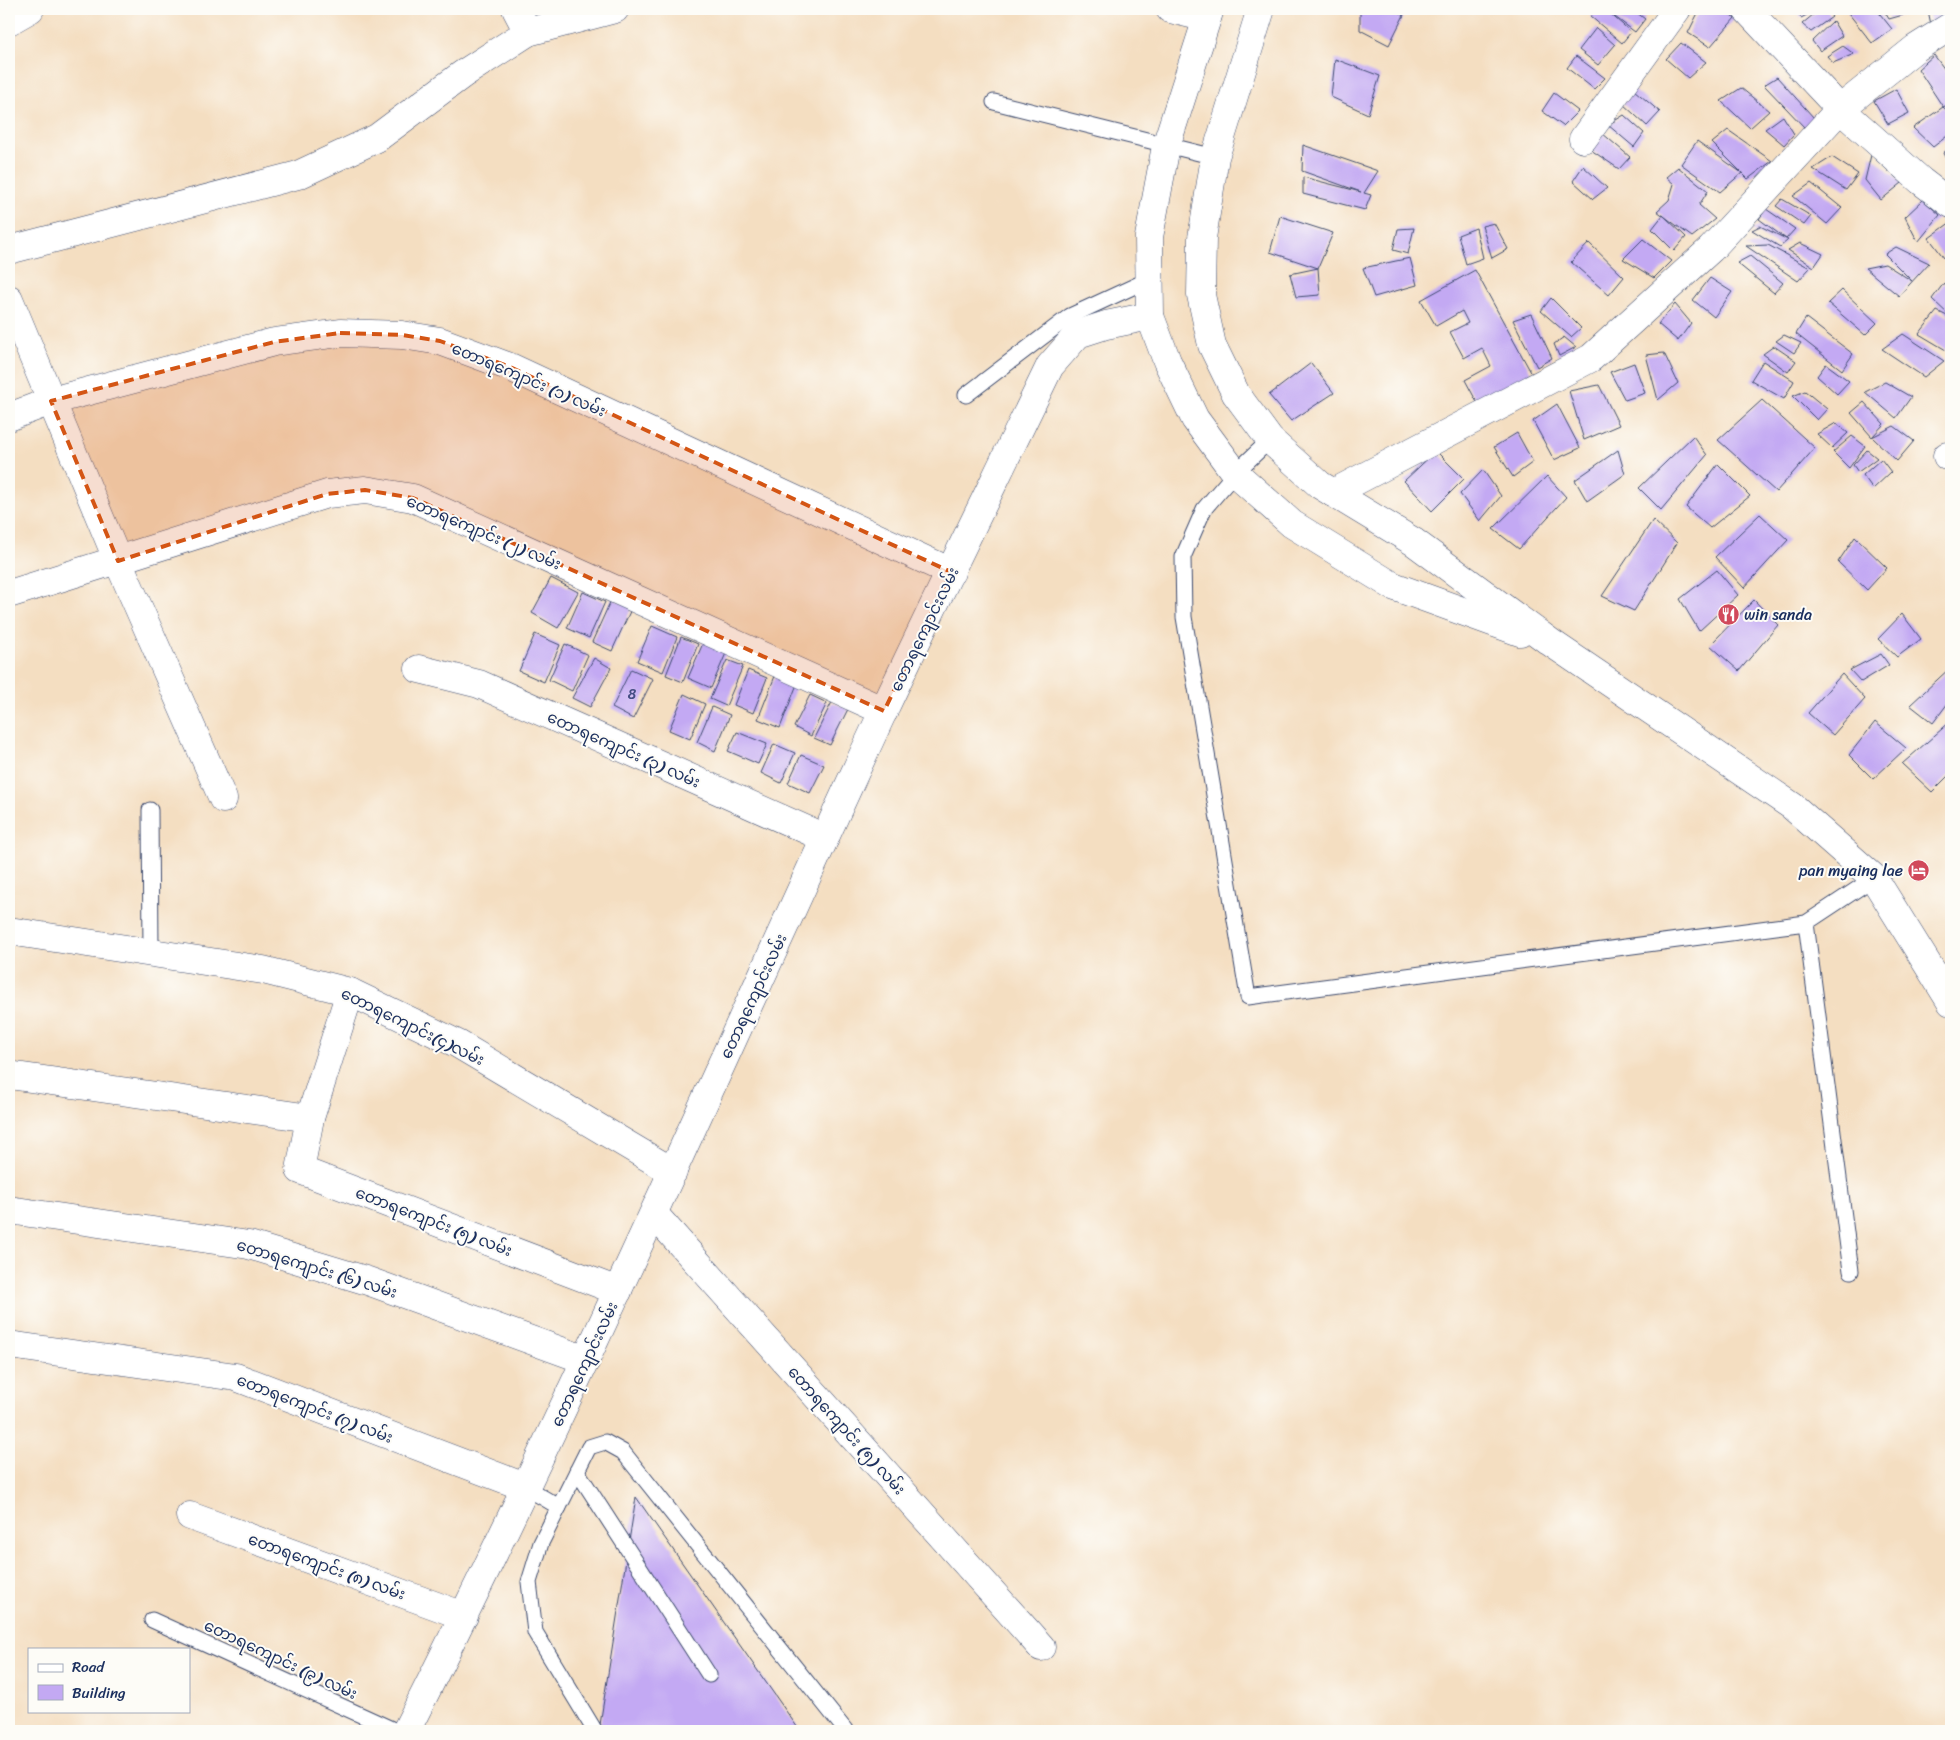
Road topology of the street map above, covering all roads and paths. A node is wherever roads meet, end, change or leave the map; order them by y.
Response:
1 (30, 9) edge
2 (615, 9) edge
3 (1170, 9) edge
4 (1261, 9) edge
5 (1677, 9) edge
6 (1746, 9) edge
7 (1209, 13) edge
8 (522, 20) edge
9 (9, 21) edge
10 (1951, 26) edge
11 (994, 102) dead end
12 (1840, 109) junction
13 (1583, 139) dead end
14 (1166, 146) junction
15 (1214, 157) junction
16 (1951, 204) edge
17 (9, 250) edge
18 (1150, 279) junction
19 (9, 299) edge
20 (1150, 316) junction
21 (966, 395) dead end
22 (51, 401) junction
23 (9, 417) edge
24 (1270, 440) junction
25 (1235, 473) junction
26 (1333, 493) junction
27 (118, 560) junction
28 (951, 572) junction
29 (9, 594) edge
30 (1550, 642) junction
31 (420, 669) dead end
32 (884, 711) junction
33 (223, 799) dead end
34 (150, 810) dead end
35 (825, 838) junction
36 (1874, 878) junction
37 (1806, 922) junction
38 (9, 931) edge
39 (151, 952) junction
40 (350, 992) junction
41 (1951, 1002) edge
42 (9, 1075) edge
43 (310, 1118) junction
44 (673, 1172) junction
45 (9, 1210) edge
46 (654, 1214) junction
47 (1851, 1271) dead end
48 (618, 1290) junction
49 (9, 1345) edge
50 (586, 1360) junction
51 (577, 1471) junction
52 (525, 1487) junction
53 (559, 1507) junction
54 (190, 1516) dead end
55 (464, 1616) junction
56 (152, 1620) dead end
57 (1041, 1647) dead end
58 (708, 1675) dead end
59 (396, 1731) edge
60 (406, 1731) edge
61 (595, 1731) edge
62 (846, 1731) edge

1 - 9 main road
2 - 8 main road
3 - 7 main road
4 - 15 main road
5 - 13 main road
6 - 12 main road
7 - 14 main road
8 - 17 main road
10 - 12 main road
11 - 14 lane
12 - 16 main road
12 - 26 main road
14 - 15 lane
14 - 18 main road
15 - 24 main road
18 - 20 main road
18 - 21 lane
19 - 22 main road
20 - 25 main road
20 - 28 main road, တောရကျောင်းလမ်း
22 - 23 main road, တောရကျောင်း (၁) လမ်း
22 - 27 main road
22 - 28 main road, တောရကျောင်း (၁) လမ်း
24 - 25 lane
24 - 26 main road
25 - 30 main road
25 - 37 lane
26 - 30 main road
27 - 29 main road, တောရကျောင်း (၂) လမ်း
27 - 32 main road, တောရကျောင်း (၂) လမ်း
27 - 33 main road
28 - 32 main road, တောရကျောင်းလမ်း
30 - 36 main road
31 - 35 main road, တောရကျောင်း (၃) လမ်း
32 - 35 main road, တောရကျောင်းလမ်း
34 - 39 lane
35 - 44 main road, တောရကျောင်းလမ်း
36 - 37 lane
36 - 41 main road
37 - 47 lane
38 - 39 main road, တောရကျောင်း(၄)လမ်း
39 - 40 main road, တောရကျောင်း(၄)လမ်း
40 - 43 main road, တောရကျောင်း (၅) လမ်း
40 - 44 main road, တောရကျောင်း(၄)လမ်း
42 - 43 main road
43 - 48 main road, တောရကျောင်း (၅) လမ်း
44 - 46 main road, တောရကျောင်းလမ်း
45 - 50 main road, တောရကျောင်း (၆) လမ်း
46 - 48 main road, တောရကျောင်းလမ်း
46 - 57 main road, တောရကျောင်း (၅) လမ်း
48 - 50 main road, တောရကျောင်းလမ်း
49 - 52 main road, တောရကျောင်း (၇) လမ်း
50 - 52 main road, တောရကျောင်းလမ်း
51 - 53 lane
51 - 58 lane
51 - 62 lane
52 - 53 lane
52 - 55 main road, တောရကျောင်းလမ်း
53 - 61 lane
54 - 55 main road, တောရကျောင်း (၈) လမ်း
55 - 60 main road, တောရကျောင်းလမ်း
56 - 59 lane, တောရကျောင်း (၉) လမ်း

